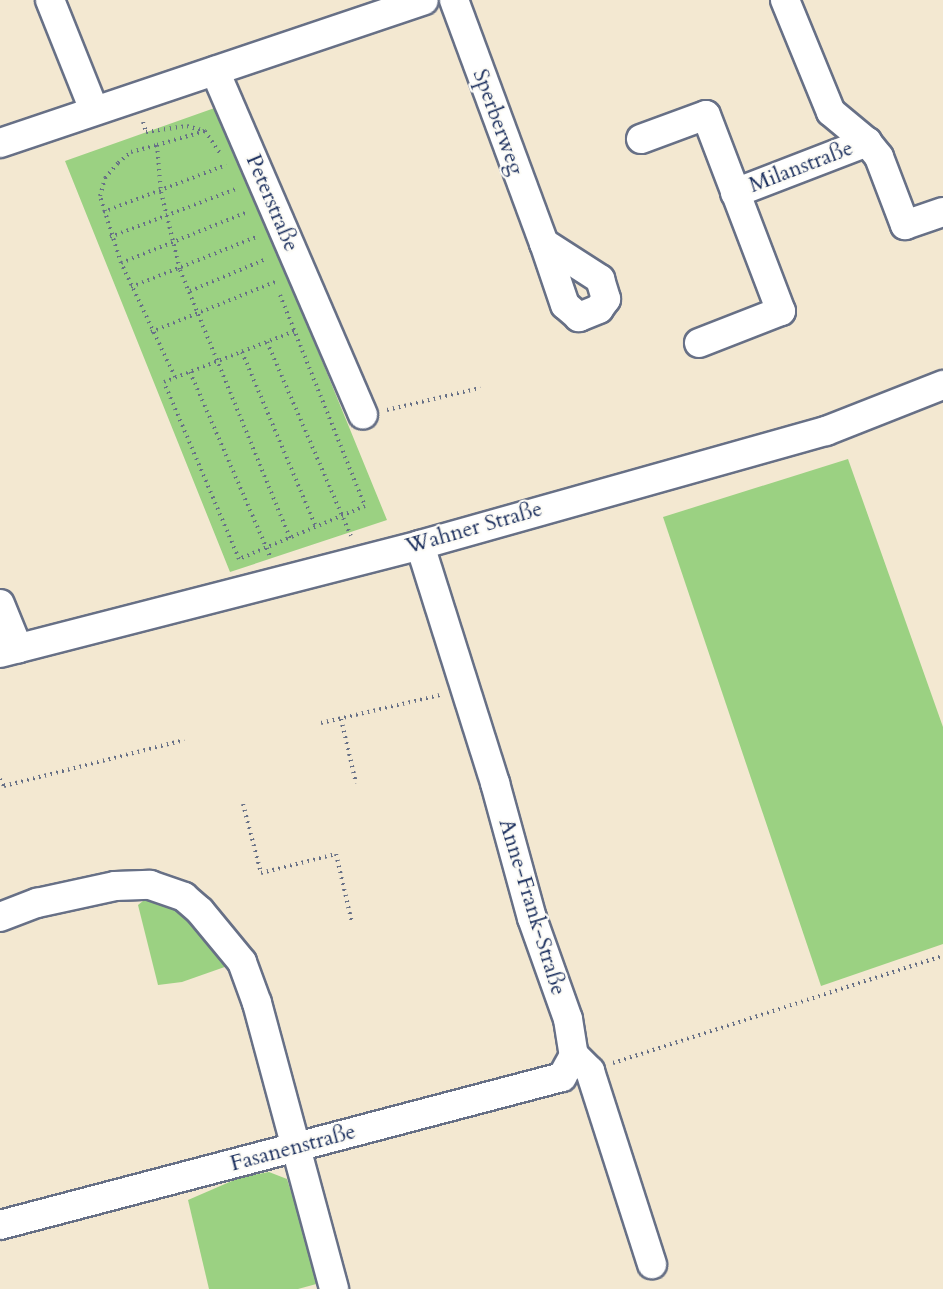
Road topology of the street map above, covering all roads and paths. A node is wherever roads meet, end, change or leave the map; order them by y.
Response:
1 (50, 0) edge
2 (424, 0) edge
3 (454, 0) edge
4 (784, 0) edge
5 (215, 71) junction
6 (94, 110) junction
7 (205, 130) junction
8 (146, 132) dead end
9 (641, 139) dead end
10 (867, 142) junction
11 (0, 143) edge
12 (157, 145) junction
13 (226, 165) junction
14 (230, 173) dead end
15 (234, 180) dead end
16 (238, 188) junction
17 (161, 192) junction
18 (735, 193) junction
19 (241, 196) dead end
20 (244, 204) dead end
21 (103, 212) junction
22 (247, 212) junction
23 (943, 212) edge
24 (166, 217) junction
25 (250, 220) dead end
26 (253, 228) dead end
27 (110, 237) junction
28 (256, 237) junction
29 (173, 243) junction
30 (544, 243) dead end
31 (260, 244) dead end
32 (263, 252) dead end
33 (266, 259) junction
34 (121, 263) junction
35 (269, 267) dead end
36 (180, 270) junction
37 (272, 274) dead end
38 (275, 282) junction
39 (131, 287) junction
40 (190, 291) junction
41 (197, 314) junction
42 (295, 331) junction
43 (151, 332) junction
44 (267, 342) junction
45 (699, 343) dead end
46 (242, 352) junction
47 (217, 361) junction
48 (190, 372) junction
49 (175, 377) junction
50 (943, 385) edge
51 (480, 388) dead end
52 (372, 413) joint
53 (341, 517) junction
54 (316, 527) junction
55 (290, 538) junction
56 (420, 544) junction
57 (268, 550) junction
58 (0, 604) edge
59 (9, 650) edge
60 (465, 688) junction
61 (341, 719) junction
62 (321, 723) dead end
63 (184, 740) dead end
64 (0, 779) edge
65 (356, 783) dead end
66 (243, 804) dead end
67 (0, 917) edge
68 (352, 922) dead end
69 (943, 956) edge
70 (582, 1063) junction
71 (298, 1147) junction
72 (0, 1225) edge
73 (652, 1264) dead end
74 (334, 1289) edge

1 - 6 street
2 - 5 street
3 - 30 street, Sperberweg
4 - 10 street, Milanstraße
5 - 6 street
5 - 52 street, Peterstraße
6 - 11 street
7 - 8 path
7 - 12 path
7 - 13 path
9 - 18 street, Milanstraße
10 - 18 street, Milanstraße
10 - 23 street, Milanstraße
12 - 17 path
12 - 21 path
13 - 14 path
13 - 17 path
15 - 16 path
16 - 19 path
16 - 24 path
17 - 21 path
17 - 24 path
18 - 45 street, Milanstraße
20 - 22 path
21 - 27 path
22 - 25 path
22 - 29 path
24 - 27 path
24 - 29 path
26 - 28 path
27 - 34 path
28 - 31 path
28 - 36 path
29 - 34 path
29 - 36 path
32 - 33 path
33 - 35 path
33 - 40 path
34 - 39 path
36 - 39 path
36 - 40 path
37 - 38 path
38 - 41 path
38 - 42 path
39 - 43 path
40 - 41 path
41 - 43 path
41 - 47 path
42 - 44 path
42 - 53 path
43 - 49 path
44 - 46 path
44 - 53 path
46 - 47 path
46 - 54 path
47 - 48 path
47 - 55 path
48 - 49 path
48 - 57 path
49 - 57 path
50 - 56 street, Wahner Straße
51 - 52 path
53 - 54 path
54 - 55 path
55 - 57 path
56 - 59 street, Wahner Straße
56 - 60 street, Anne-Frank-Straße
58 - 59 street
60 - 61 path
60 - 70 street, Anne-Frank-Straße
61 - 62 path
61 - 65 path
63 - 64 path
66 - 68 path
67 - 71 street
69 - 70 path
70 - 71 street, Fasanenstraße
70 - 73 street, Anne-Frank-Straße
71 - 72 street, Fasanenstraße
71 - 74 street

